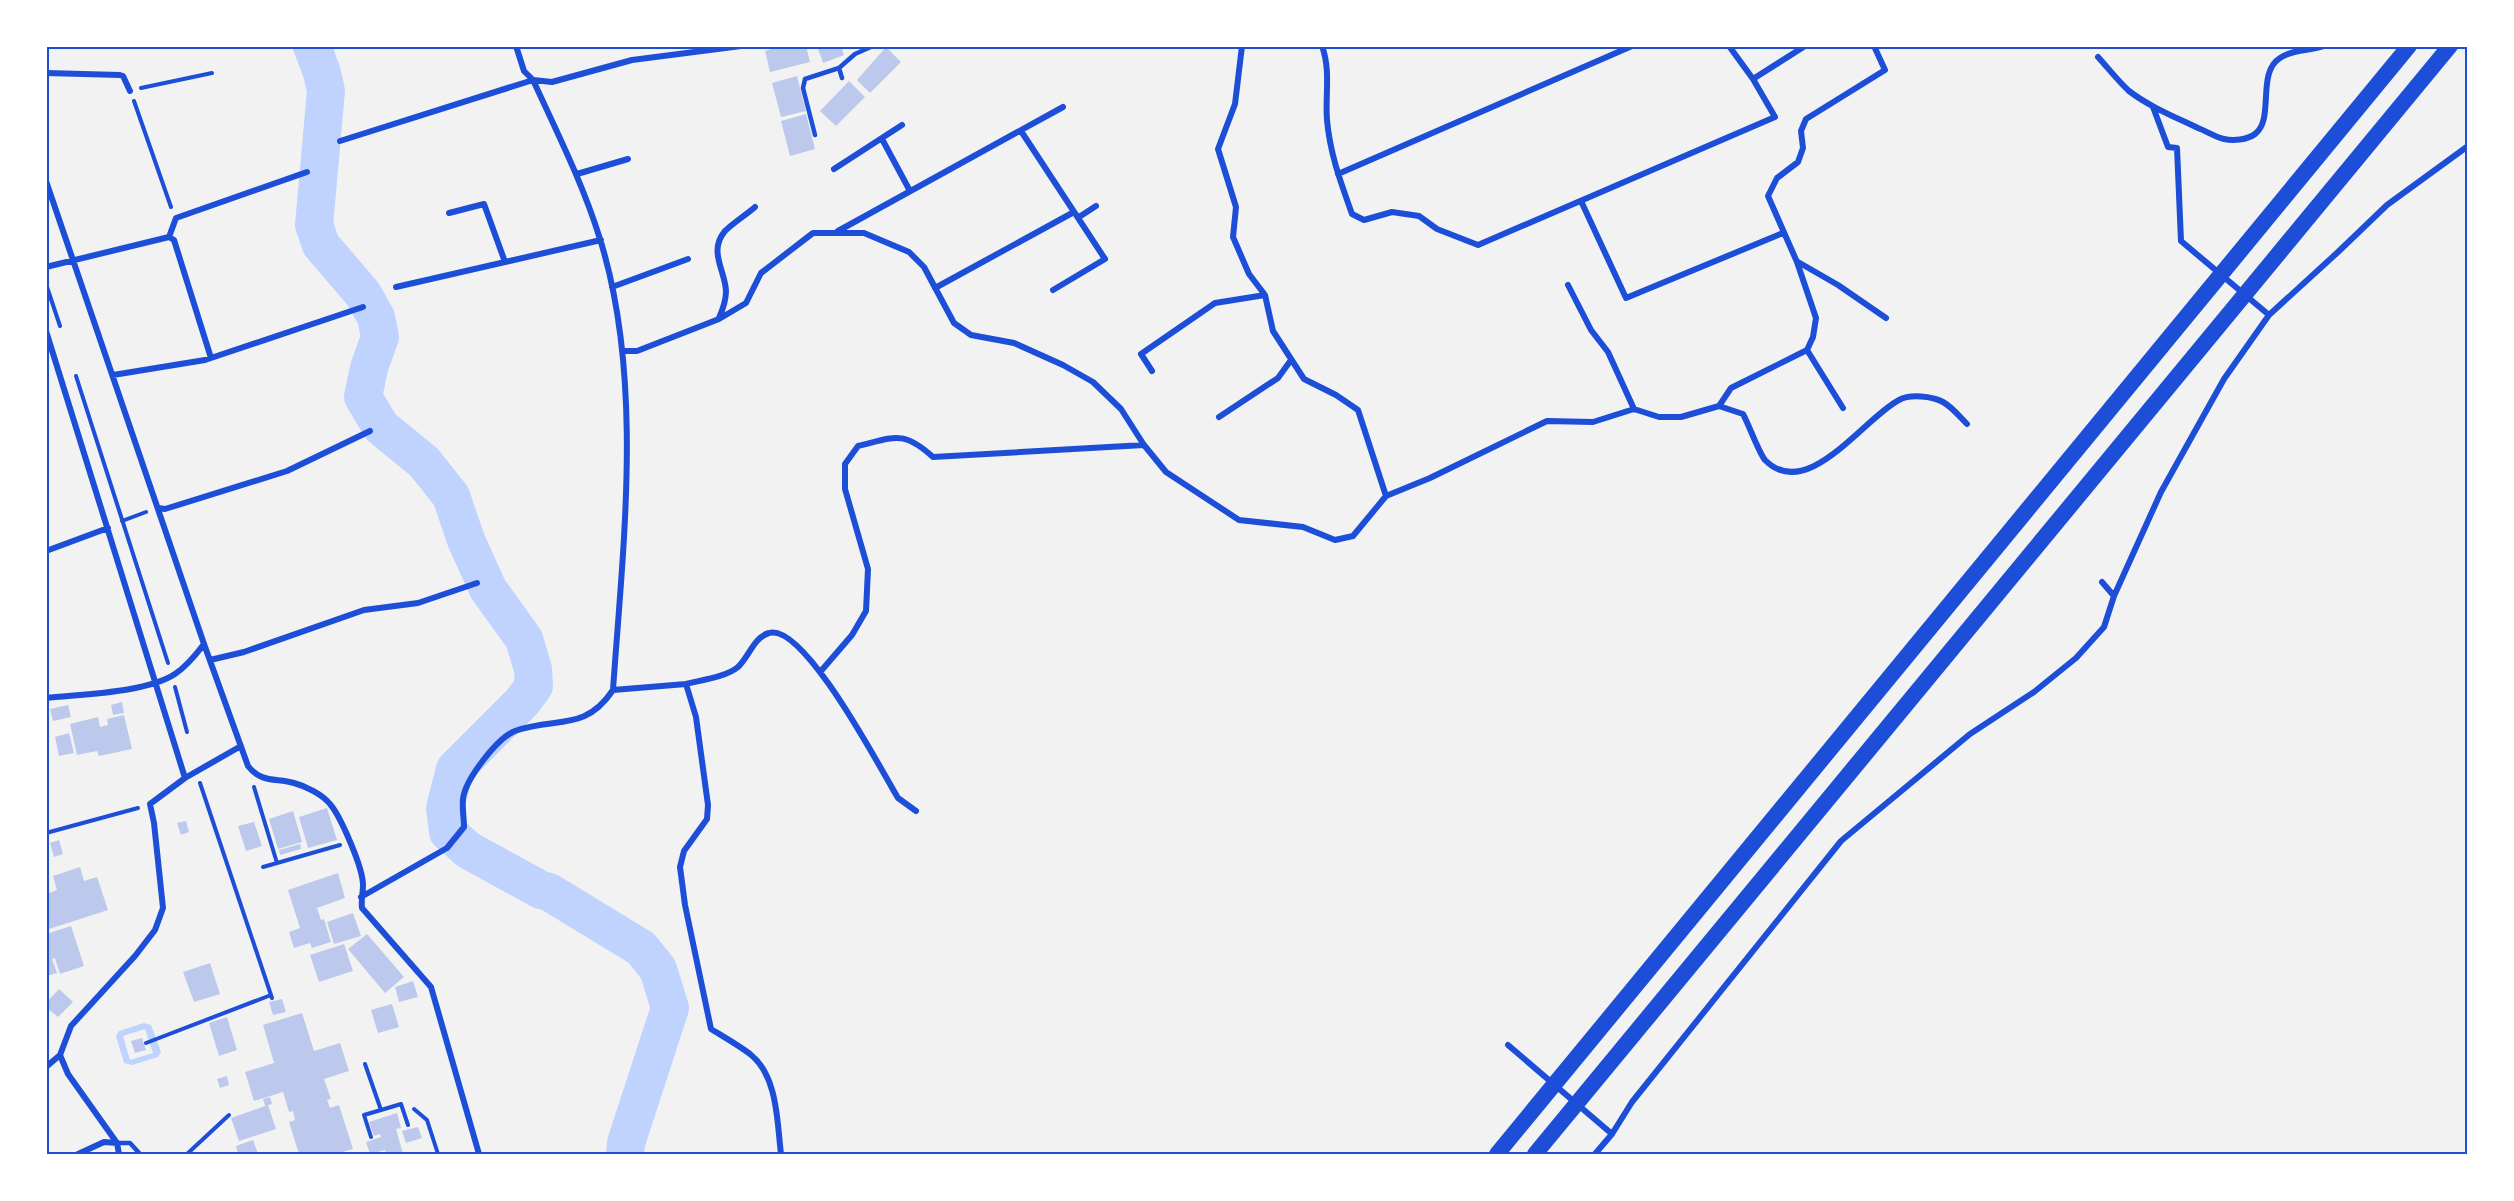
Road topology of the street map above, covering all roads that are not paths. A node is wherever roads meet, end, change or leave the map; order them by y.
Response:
1 (516, 46) edge
2 (741, 46) edge
3 (852, 46) edge
4 (873, 46) edge
5 (1242, 46) edge
6 (1322, 46) edge
7 (1632, 46) edge
8 (1729, 46) edge
9 (1805, 46) edge
10 (1874, 46) edge
11 (2324, 46) edge
12 (2409, 46) edge
13 (2450, 46) edge
14 (855, 54) junction
15 (2098, 57) dead end
16 (839, 68) junction
17 (46, 73) edge
18 (842, 78) dead end
19 (1753, 79) junction
20 (533, 80) junction
21 (130, 91) road end
22 (1063, 107) dead end
23 (2153, 107) junction
24 (902, 125) dead end
25 (1021, 131) junction
26 (816, 135) dead end
27 (882, 139) junction
28 (340, 141) dead end
29 (2468, 146) edge
30 (628, 159) dead end
31 (834, 169) dead end
32 (307, 172) dead end
33 (577, 174) junction
34 (1338, 174) junction
35 (46, 181) edge
36 (910, 192) junction
37 (1581, 201) junction
38 (1096, 206) dead end
39 (755, 207) dead end
40 (449, 213) dead end
41 (1076, 215) junction
42 (837, 232) junction
43 (1783, 233) junction
44 (169, 237) junction
45 (601, 240) junction
46 (688, 259) dead end
47 (73, 261) junction
48 (504, 262) junction
49 (1797, 262) junction
50 (46, 267) edge
51 (1568, 285) dead end
52 (396, 287) dead end
53 (612, 287) junction
54 (935, 288) junction
55 (1053, 290) dead end
56 (1265, 295) junction
57 (363, 307) dead end
58 (2269, 315) junction
59 (1886, 318) dead end
60 (719, 319) junction
61 (46, 331) edge
62 (1807, 350) junction
63 (623, 351) junction
64 (211, 358) junction
65 (1292, 360) junction
66 (1152, 371) dead end
67 (113, 375) junction
68 (1719, 406) junction
69 (1843, 408) dead end
70 (1634, 409) junction
71 (1219, 417) dead end
72 (1967, 424) dead end
73 (370, 431) dead end
74 (1144, 445) junction
75 (1386, 496) junction
76 (158, 508) junction
77 (108, 528) junction
78 (46, 551) edge
79 (2102, 582) dead end
80 (477, 583) dead end
81 (2114, 596) junction
82 (204, 644) junction
83 (210, 660) junction
84 (821, 671) junction
85 (157, 682) junction
86 (686, 684) junction
87 (613, 690) junction
88 (46, 698) edge
89 (241, 746) junction
90 (185, 778) junction
91 (916, 810) dead end
92 (361, 897) junction
93 (1508, 1045) dead end
94 (60, 1055) junction
95 (46, 1067) edge
96 (1612, 1134) junction
97 (117, 1143) junction
98 (78, 1155) edge
99 (119, 1155) edge
100 (140, 1155) edge
101 (479, 1155) edge
102 (781, 1155) edge
103 (1497, 1155) edge
104 (1535, 1155) edge
105 (1595, 1155) edge

1 - 20 street
2 - 20 street
3 - 14 lane
4 - 14 lane
5 - 56 street
6 - 34 street
7 - 34 street
8 - 19 street
9 - 19 street
10 - 43 street
11 - 23 street
12 - 103 highway
13 - 104 highway
14 - 16 lane
15 - 23 street
16 - 18 lane
16 - 26 lane
17 - 21 street
19 - 37 street
20 - 28 street
20 - 33 street
22 - 25 street
23 - 58 street
24 - 27 street
25 - 36 street
25 - 41 street
27 - 31 street
27 - 36 street
29 - 58 street
30 - 33 street
32 - 44 street
33 - 45 street
34 - 37 street
35 - 47 street
36 - 42 street
37 - 43 street
38 - 41 street
39 - 60 street
40 - 48 street
41 - 54 street
41 - 55 street
42 - 54 street
42 - 60 street
43 - 49 street
44 - 47 street
44 - 64 street
45 - 48 street
45 - 53 street
46 - 53 street
47 - 50 street
47 - 67 street
48 - 52 street
49 - 59 street
49 - 62 street
51 - 70 street
53 - 63 street
54 - 74 street
56 - 65 street
56 - 66 street
57 - 64 street
58 - 81 street
60 - 63 street
61 - 77 street
62 - 68 street
62 - 69 street
63 - 87 street
64 - 67 street
65 - 71 street
65 - 75 street
67 - 76 street
68 - 70 street
68 - 72 street
70 - 75 street
73 - 76 street
74 - 75 street
74 - 84 street
76 - 82 street
77 - 78 street
77 - 85 street
79 - 81 street
80 - 83 street
81 - 96 street
82 - 83 street
82 - 85 street
83 - 89 street
84 - 86 street
84 - 91 street
85 - 88 street
85 - 90 street
86 - 87 street
86 - 102 street
87 - 92 street
89 - 90 street
89 - 92 street
90 - 94 street
92 - 101 street
93 - 96 street
94 - 95 street
94 - 97 street
96 - 105 street
97 - 98 street
97 - 99 street
97 - 100 lane

